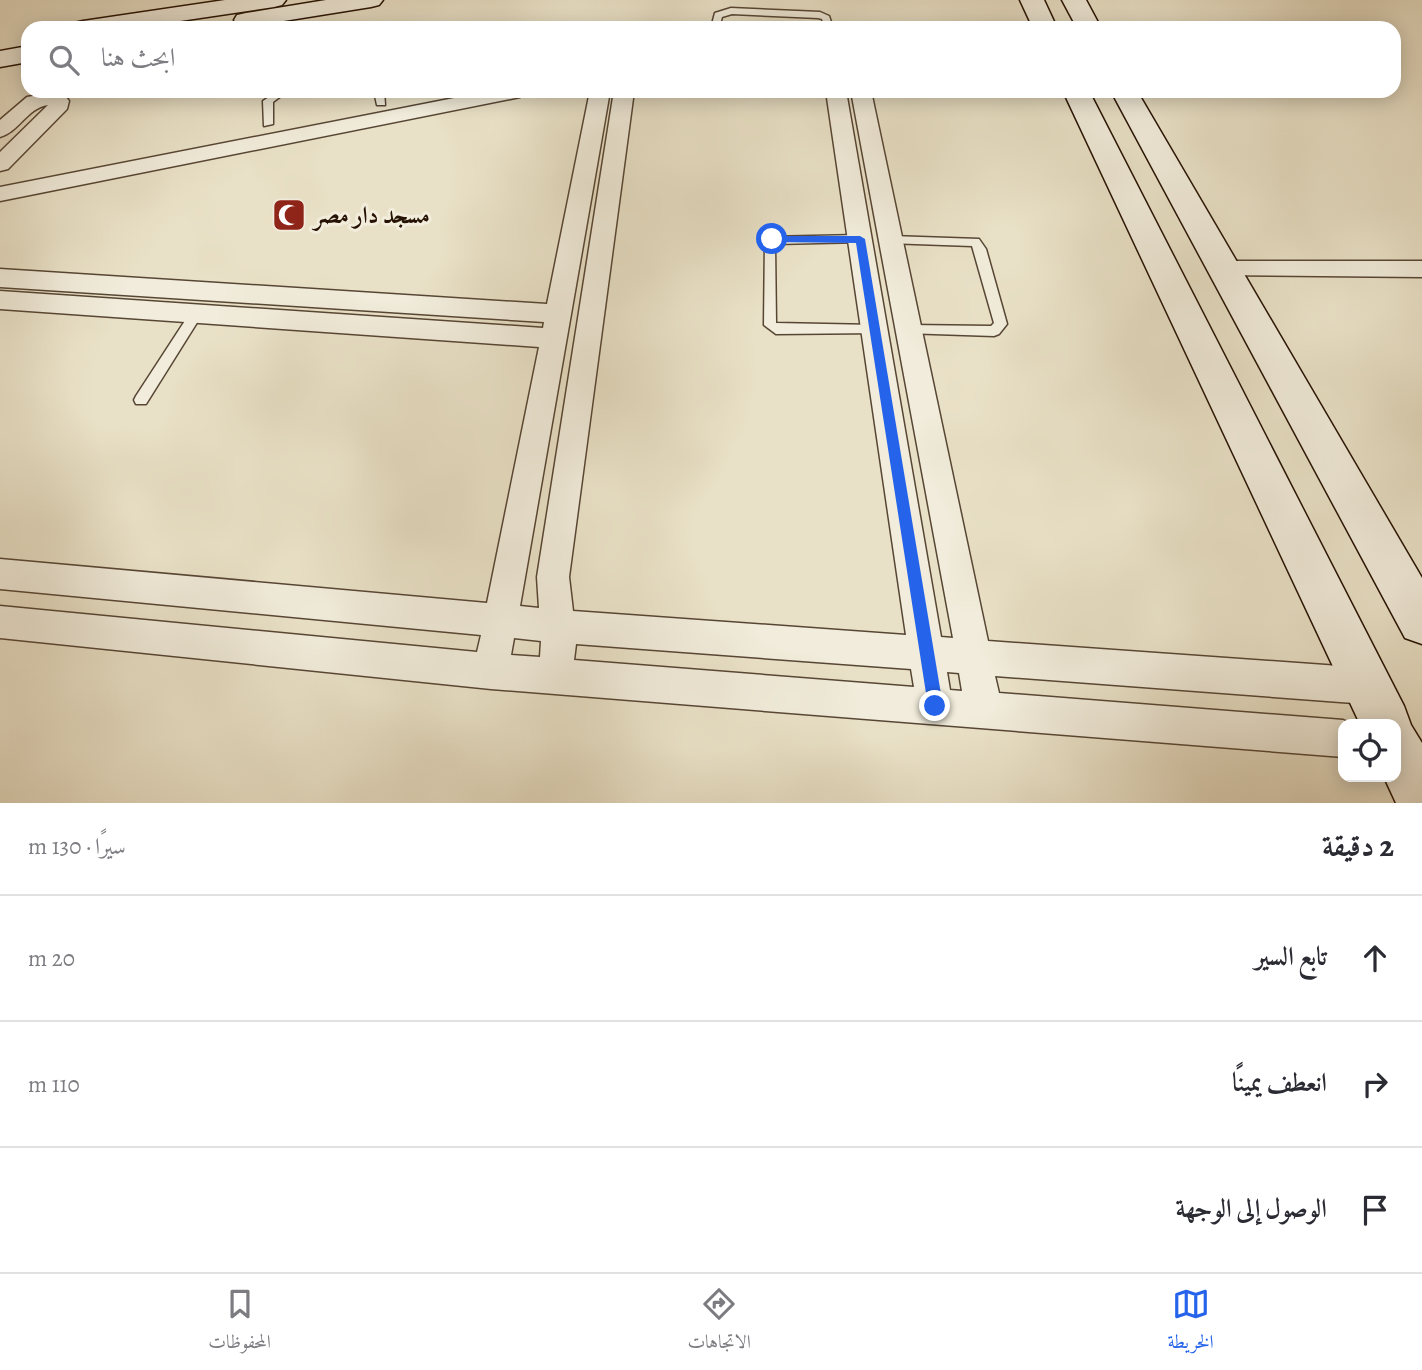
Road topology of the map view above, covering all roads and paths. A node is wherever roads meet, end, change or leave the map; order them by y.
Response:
1 (274, 0) edge
2 (371, 0) edge
3 (1032, 0) edge
4 (1074, 0) edge
5 (131, 21) edge
6 (237, 21) edge
7 (717, 21) edge
8 (827, 21) edge
9 (1042, 21) edge
10 (1085, 21) edge
11 (21, 37) edge
12 (0, 40) edge
13 (21, 55) edge
14 (0, 59) edge
15 (45, 98) edge
16 (56, 98) edge
17 (270, 98) edge
18 (376, 98) edge
19 (485, 98) edge
20 (599, 98) edge
21 (623, 98) edge
22 (837, 98) edge
23 (862, 98) edge
24 (1079, 98) edge
25 (1128, 98) edge
26 (268, 124) junction
27 (0, 131) edge
28 (0, 164) edge
29 (0, 177) edge
30 (0, 194) edge
31 (860, 239) junction
32 (891, 240) junction
33 (1223, 269) junction
34 (1422, 270) edge
35 (0, 278) edge
36 (0, 300) edge
37 (197, 313) junction
38 (556, 326) junction
39 (875, 330) junction
40 (909, 330) junction
41 (141, 400) dead end
42 (0, 574) edge
43 (501, 621) junction
44 (0, 622) edge
45 (1422, 622) edge
46 (556, 626) junction
47 (927, 655) junction
48 (974, 658) junction
49 (491, 671) junction
50 (553, 676) junction
51 (1367, 686) junction
52 (935, 706) junction
53 (984, 709) junction
54 (1384, 719) edge
55 (1338, 739) edge
56 (1401, 755) edge
57 (1422, 799) edge

1 - 5 street
2 - 6 street
3 - 9 street
4 - 10 street
7 - 8 lane
11 - 12 street
13 - 14 street
15 - 27 street
16 - 28 street
17 - 26 lane
18 - 26 street
19 - 30 street
20 - 38 street
21 - 46 street
22 - 31 street
23 - 32 street
24 - 51 street
25 - 33 street
26 - 29 street
31 - 39 street
31 - 39 lane
32 - 40 street
32 - 40 lane
33 - 34 street
33 - 45 street
35 - 38 street
36 - 37 street
37 - 38 street
37 - 41 lane
38 - 43 street
39 - 47 street
40 - 48 street
42 - 43 street
43 - 46 street
43 - 49 street
44 - 49 street
46 - 47 street
46 - 50 street
47 - 48 street
47 - 52 street
48 - 51 street
48 - 53 street
49 - 50 street
50 - 52 street
51 - 54 street
52 - 53 street
53 - 55 street
56 - 57 street

